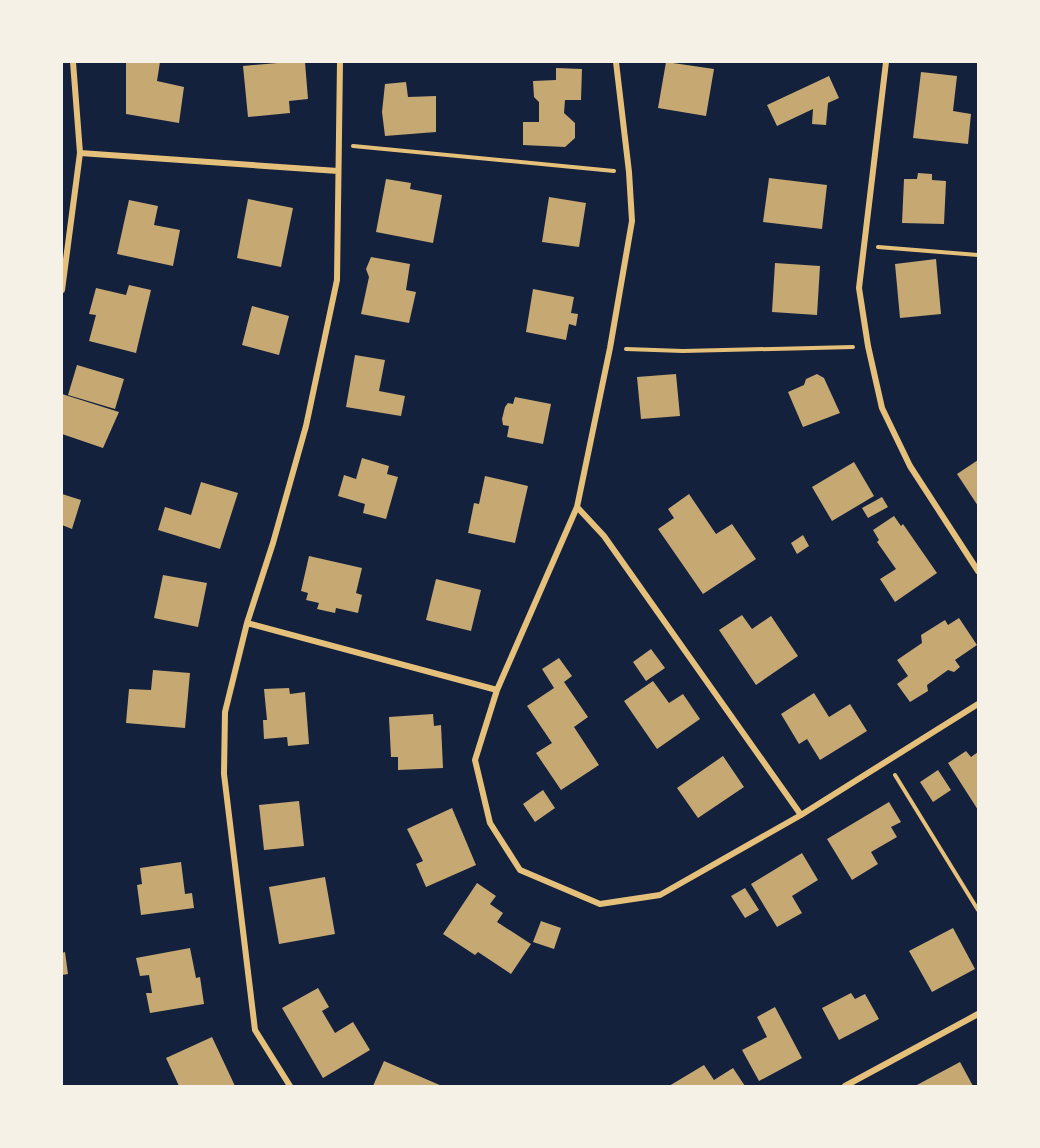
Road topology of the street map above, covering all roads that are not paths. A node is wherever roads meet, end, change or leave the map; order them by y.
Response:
1 (73, 62) edge
2 (340, 62) edge
3 (616, 62) edge
4 (886, 62) edge
5 (80, 153) junction
6 (338, 171) junction
7 (62, 290) edge
8 (577, 507) junction
9 (978, 571) edge
10 (247, 623) junction
11 (497, 690) junction
12 (978, 704) edge
13 (801, 815) junction
14 (978, 1014) edge
15 (290, 1086) edge
16 (845, 1086) edge

1 - 5 street
2 - 6 street
3 - 8 street
4 - 9 street
5 - 6 street
5 - 7 street
6 - 10 street
8 - 11 street
8 - 13 street
10 - 11 street
10 - 15 street
11 - 13 street
12 - 13 street
14 - 16 street

